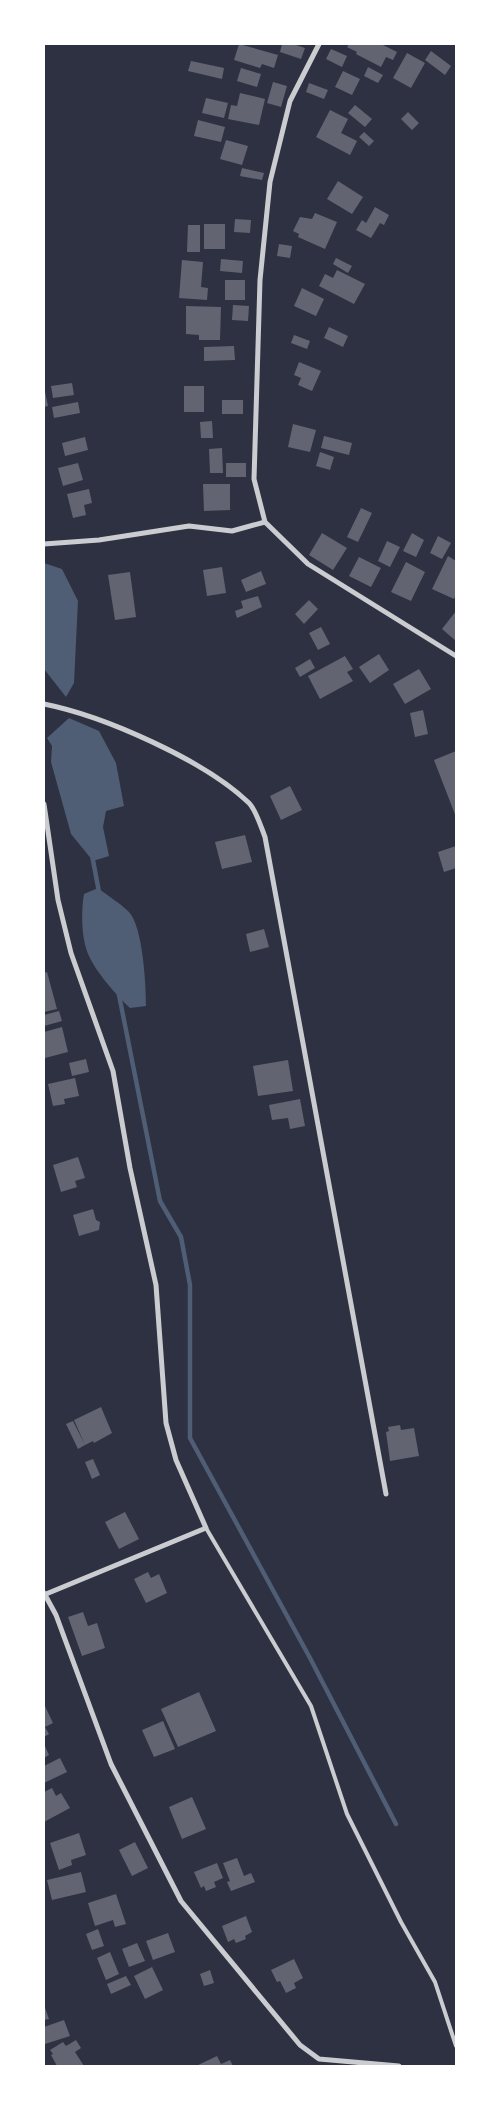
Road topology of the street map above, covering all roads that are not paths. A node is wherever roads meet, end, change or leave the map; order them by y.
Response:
1 (319, 44) edge
2 (265, 522) junction
3 (44, 544) edge
4 (456, 656) edge
5 (44, 704) edge
6 (44, 804) edge
7 (386, 1494) dead end
8 (206, 1528) junction
9 (45, 1593) edge
10 (456, 2046) edge
11 (398, 2066) edge

1 - 2 street
2 - 3 street
2 - 4 street
5 - 7 street
6 - 8 street
8 - 9 street
8 - 10 lane
9 - 11 street

